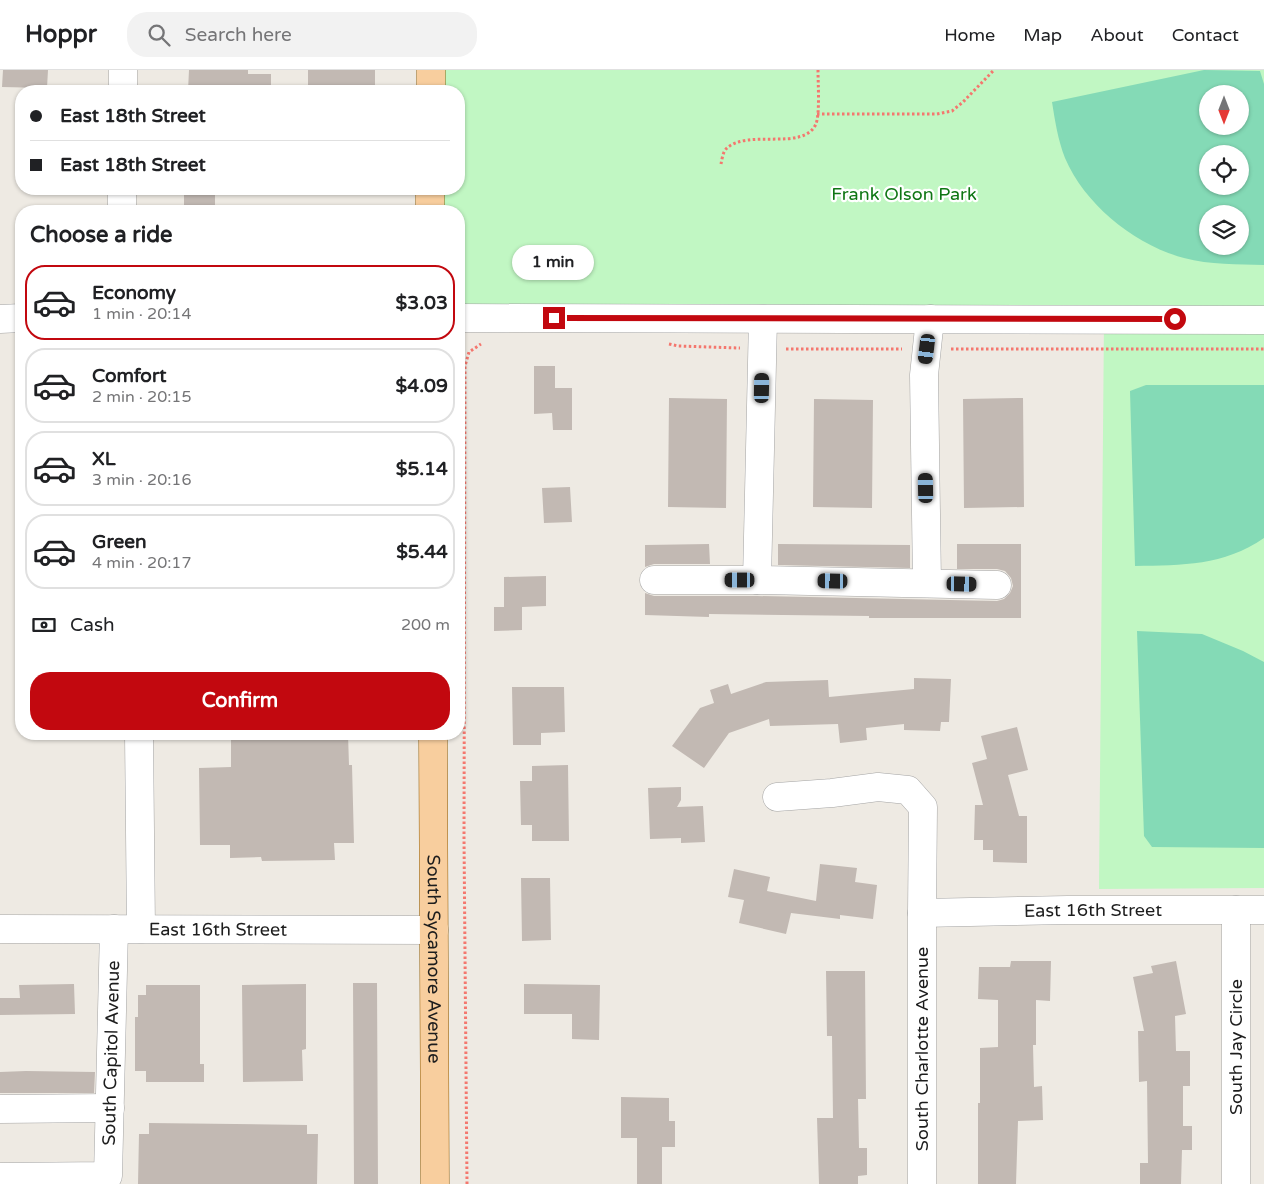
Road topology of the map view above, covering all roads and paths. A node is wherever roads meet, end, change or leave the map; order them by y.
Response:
1 (123, 70) edge
2 (430, 70) edge
3 (818, 70) edge
4 (994, 70) edge
5 (123, 85) edge
6 (430, 85) edge
7 (817, 114) junction
8 (721, 164) dead end
9 (15, 318) edge
10 (465, 318) edge
11 (763, 318) junction
12 (0, 319) edge
13 (930, 319) junction
14 (1264, 320) edge
15 (654, 580) dead end
16 (757, 580) junction
17 (927, 583) junction
18 (997, 585) dead end
19 (139, 740) edge
20 (433, 740) edge
21 (777, 797) dead end
22 (1236, 910) junction
23 (1264, 910) edge
24 (922, 913) junction
25 (0, 929) edge
26 (114, 929) junction
27 (141, 929) junction
28 (434, 930) junction
29 (110, 1108) junction
30 (0, 1109) edge
31 (0, 1177) edge
32 (435, 1184) edge
33 (922, 1184) edge
34 (1236, 1184) edge

1 - 5 street
2 - 6 main road
3 - 7 path
4 - 7 path
7 - 8 path
9 - 12 street
10 - 11 street
11 - 13 street
11 - 16 street
13 - 14 street
13 - 17 street
15 - 16 street
16 - 17 street
17 - 18 street
19 - 27 street
20 - 28 main road, South Sycamore Avenue
21 - 24 street, South Charlotte Avenue
22 - 23 street, East 16th Street
22 - 24 street, East 16th Street
22 - 34 street, South Jay Circle
24 - 33 street, South Charlotte Avenue
25 - 26 street, East 16th Street
26 - 27 street, East 16th Street
26 - 29 street, South Capitol Avenue
27 - 28 street, East 16th Street
28 - 32 main road, South Sycamore Avenue
29 - 30 street
29 - 31 street, South Capitol Avenue

